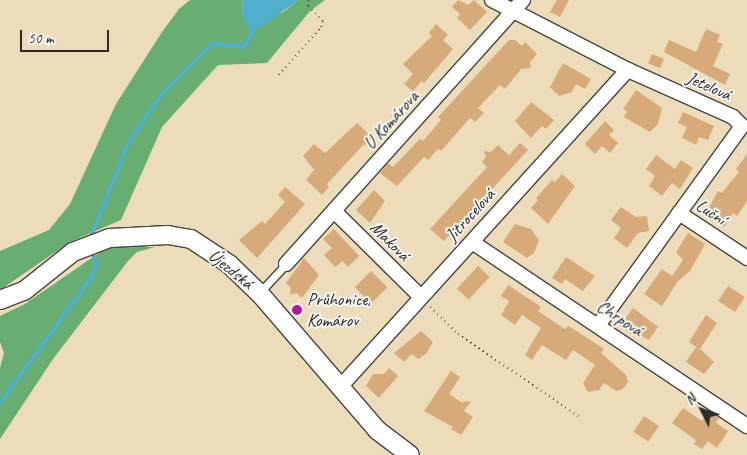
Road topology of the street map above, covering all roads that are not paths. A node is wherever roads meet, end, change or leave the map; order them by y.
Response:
1 (492, 0) edge
2 (523, 0) edge
3 (512, 13) junction
4 (628, 70) junction
5 (334, 211) junction
6 (679, 213) junction
7 (472, 242) junction
8 (747, 258) edge
9 (286, 264) joint
10 (259, 293) junction
11 (421, 297) junction
12 (0, 300) edge
13 (598, 326) junction
14 (341, 386) junction
15 (747, 426) edge
16 (410, 455) edge

1 - 3 street, Jetelová
2 - 3 street, U Komárova
3 - 4 street, Jetelová
3 - 5 street, U Komárova
4 - 6 street, Jetelová
4 - 7 street, Jitrocelová
5 - 9 street, U Komárova
5 - 11 street, Maková
6 - 8 street, Luční
6 - 13 street, Jetelová
7 - 11 street, Jitrocelová
7 - 13 street, Chrpová
9 - 10 lane
10 - 12 street, Újezdská
10 - 14 street, Újezdská
11 - 14 street, Jitrocelová
13 - 15 street, Chrpová
14 - 16 street, Újezdská

